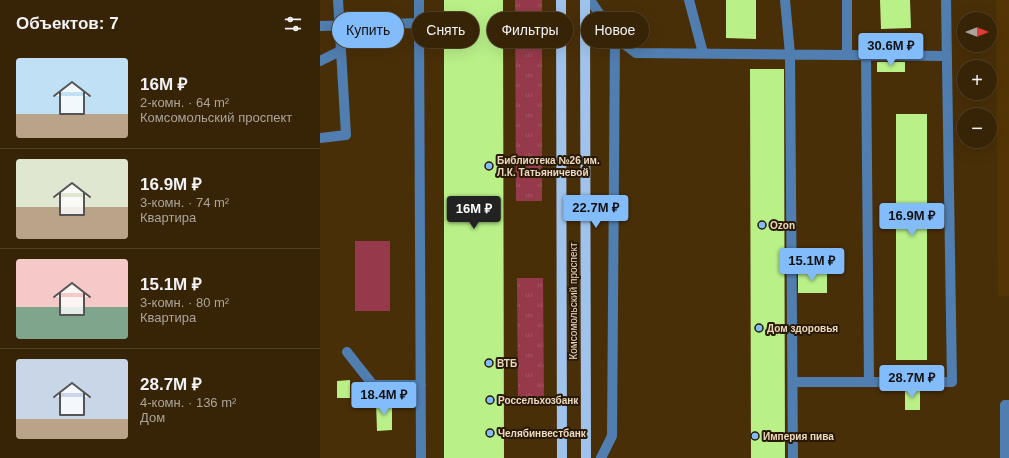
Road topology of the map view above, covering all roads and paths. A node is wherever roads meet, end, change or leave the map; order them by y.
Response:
1 (338, 0) edge
2 (419, 0) edge
3 (561, 0) edge
4 (585, 0) edge
5 (590, 0) edge
6 (689, 0) edge
7 (785, 0) edge
8 (847, 0) edge
9 (946, 0) edge
10 (338, 12) edge
11 (419, 12) edge
12 (598, 12) edge
13 (332, 25) edge
14 (320, 26) edge
15 (340, 48) edge
16 (419, 48) edge
17 (615, 48) edge
18 (630, 48) edge
19 (340, 52) junction
20 (703, 53) junction
21 (790, 54) junction
22 (847, 54) junction
23 (866, 55) junction
24 (947, 56) junction
25 (320, 61) edge
26 (320, 138) edge
27 (347, 352) dead end
28 (793, 382) junction
29 (869, 382) junction
30 (421, 385) junction
31 (1009, 405) edge
32 (421, 458) edge
33 (562, 458) edge
34 (586, 458) edge
35 (601, 458) edge
36 (793, 458) edge
37 (1005, 458) edge

1 - 10 lane
2 - 11 lane
3 - 33 main road, Комсомольский проспект
4 - 34 main road, Комсомольский проспект
5 - 12 lane
6 - 20 lane
7 - 21 lane
8 - 22 lane
9 - 24 lane
13 - 14 lane
15 - 19 lane
16 - 30 lane
17 - 35 lane
18 - 20 lane
19 - 25 lane
19 - 26 lane
20 - 21 lane
21 - 22 lane
21 - 28 lane
22 - 23 lane
23 - 24 lane
23 - 29 lane
24 - 29 lane
27 - 30 lane
28 - 29 lane
28 - 36 lane
30 - 32 lane
31 - 37 lane

